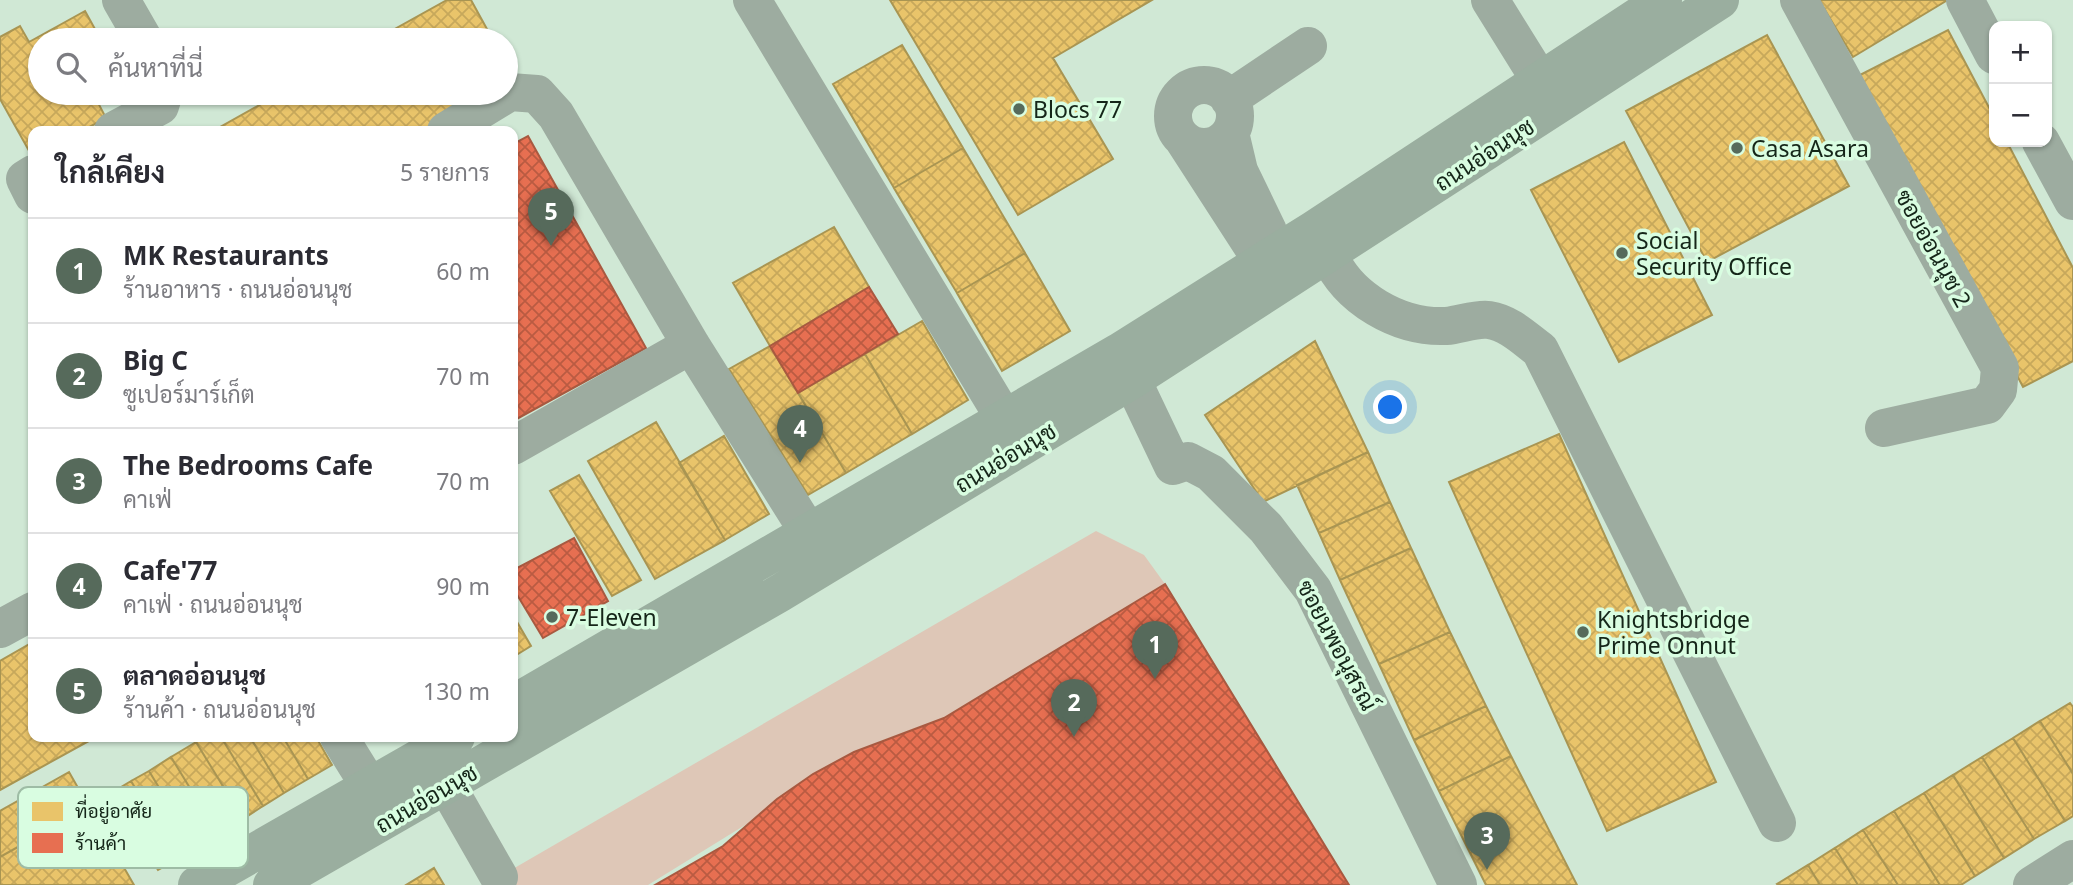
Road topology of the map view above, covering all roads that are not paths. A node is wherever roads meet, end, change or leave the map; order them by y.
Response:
1 (121, 0) edge
2 (751, 0) edge
3 (1490, 0) edge
4 (1663, 0) edge
5 (1720, 0) edge
6 (1799, 0) edge
7 (1965, 0) edge
8 (137, 28) edge
9 (1308, 46) dead end
10 (1989, 46) edge
11 (1541, 82) junction
12 (518, 93) edge
13 (160, 105) edge
14 (489, 105) edge
15 (1229, 116) junction
16 (122, 126) edge
17 (454, 126) edge
18 (1183, 139) junction
19 (2044, 147) edge
20 (2073, 201) edge
21 (1321, 243) junction
22 (1270, 256) junction
23 (691, 345) junction
24 (1125, 366) junction
25 (1004, 418) junction
26 (1884, 428) dead end
27 (518, 443) edge
28 (809, 533) junction
29 (28, 614) edge
30 (0, 629) edge
31 (518, 701) edge
32 (342, 742) edge
33 (447, 742) edge
34 (447, 786) junction
35 (370, 787) junction
36 (1777, 823) dead end
37 (248, 856) edge
38 (2073, 859) edge
39 (227, 868) edge
40 (499, 877) dead end
41 (197, 885) edge
42 (272, 885) edge
43 (1458, 885) edge
44 (2032, 885) edge

1 - 8 street
2 - 25 street
3 - 11 street
4 - 11 main road, ถนนอ่อนนุช
5 - 21 main road, ถนนอ่อนนุช
6 - 26 street, ซอยอ่อนนุช 2
7 - 10 street
9 - 15 street
11 - 21 main road, ถนนอ่อนนุช
12 - 23 street
13 - 16 street
14 - 17 street
15 - 18 street
15 - 18 street
15 - 22 street
18 - 22 street
19 - 20 street
21 - 22 main road, ถนนอ่อนนุช
21 - 24 main road, ถนนอ่อนนุช
21 - 36 street
22 - 24 main road, ถนนอ่อนนุช
23 - 27 street
23 - 28 street
24 - 25 main road, ถนนอ่อนนุช
24 - 34 main road, ถนนอ่อนนุช
24 - 43 street, ซอยนพอนุสรณ์
25 - 28 main road, ถนนอ่อนนุช
28 - 31 main road, ถนนอ่อนนุช
29 - 30 street
32 - 35 street
33 - 35 main road, ถนนอ่อนนุช
34 - 40 street
34 - 42 main road, ถนนอ่อนนุช
35 - 37 main road, ถนนอ่อนนุช
38 - 44 street
39 - 41 main road, ถนนอ่อนนุช

